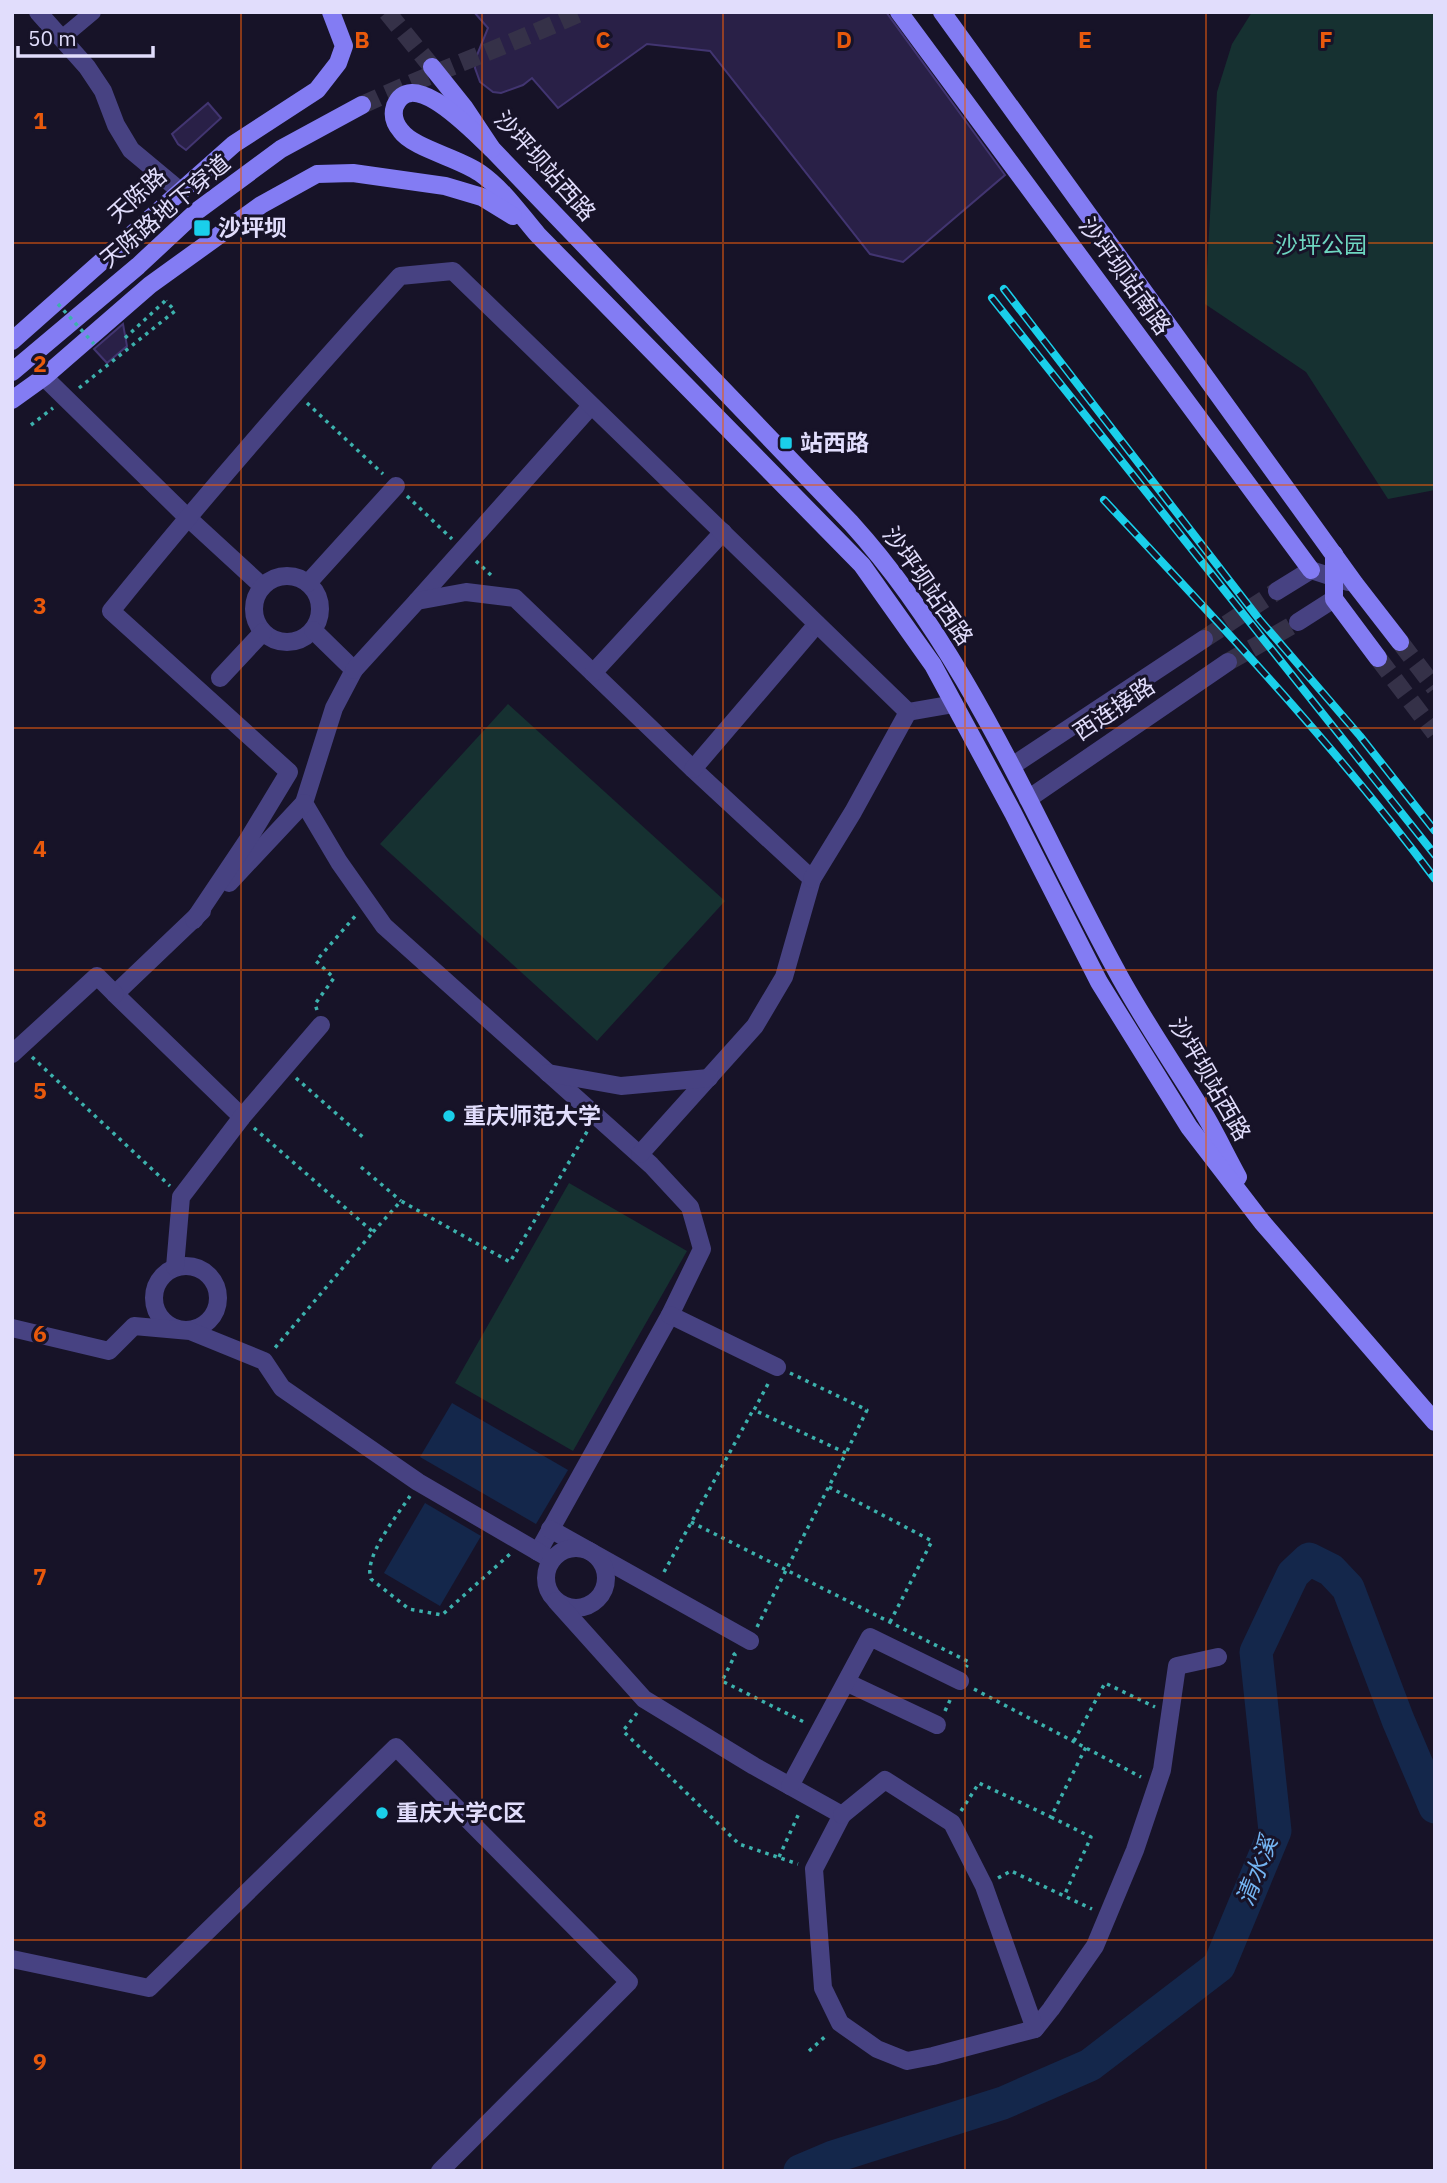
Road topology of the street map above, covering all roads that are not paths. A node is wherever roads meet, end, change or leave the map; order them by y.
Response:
1 (38, 12) edge
2 (93, 12) edge
3 (331, 12) edge
4 (899, 12) edge
5 (944, 12) edge
6 (62, 38) junction
7 (432, 66) tunnel mouth
8 (362, 105) tunnel mouth
9 (492, 149) junction
10 (179, 190) junction
11 (538, 235) junction
12 (12, 341) edge
13 (12, 372) edge
14 (44, 377) junction
15 (12, 400) edge
16 (591, 406) junction
17 (396, 486) dead end
18 (187, 517) junction
19 (723, 532) junction
20 (1334, 554) junction
21 (1311, 570) junction
22 (1334, 578) junction
23 (308, 583) junction
24 (1354, 584) junction
25 (262, 586) junction
26 (1278, 591) tunnel mouth
27 (1334, 600) junction
28 (417, 601) junction
29 (1298, 622) tunnel mouth
30 (817, 624) junction
31 (313, 630) junction
32 (262, 632) junction
33 (1204, 639) tunnel mouth
34 (1399, 642) tunnel mouth
35 (1378, 658) tunnel mouth
36 (1228, 662) tunnel mouth
37 (354, 670) junction
38 (593, 673) junction
39 (220, 678) dead end
40 (954, 704) junction
41 (908, 712) junction
42 (1012, 766) junction
43 (693, 769) junction
44 (1028, 799) junction
45 (304, 803) junction
46 (812, 879) junction
47 (194, 920) junction
48 (115, 994) junction
49 (321, 1025) road end
50 (16, 1050) edge
51 (548, 1073) junction
52 (709, 1078) junction
53 (242, 1117) junction
54 (640, 1154) junction
55 (1262, 1222) junction
56 (175, 1267) junction
57 (670, 1315) junction
58 (12, 1328) edge
59 (190, 1331) junction
60 (777, 1367) road end
61 (1435, 1422) edge
62 (550, 1529) junction
63 (588, 1551) junction
64 (545, 1556) junction
65 (556, 1601) junction
66 (750, 1641) road end
67 (1217, 1657) dead end
68 (960, 1681) road end
69 (848, 1683) junction
70 (937, 1725) dead end
71 (790, 1787) junction
72 (842, 1815) junction
73 (12, 1959) edge
74 (1035, 2029) junction
75 (440, 2171) edge

1 - 6 street
2 - 6 street
3 - 10 main road, 天陈路
4 - 21 main road, 沙坪坝站南路
5 - 20 main road, 沙坪坝站南路
6 - 10 street
7 - 9 main road, 沙坪坝站西路
8 - 13 main road, 天陈路地下穿道
9 - 11 main road
9 - 42 main road, 沙坪坝站西路
10 - 12 main road, 天陈路
11 - 14 main road
11 - 40 main road, 沙坪坝站西路
14 - 15 main road
14 - 18 street
16 - 18 street
16 - 19 street
16 - 28 street
17 - 23 street
18 - 25 street
18 - 47 street
19 - 30 street
19 - 38 street
20 - 22 main road
20 - 24 main road, 沙坪坝站南路
21 - 22 street
21 - 26 street
22 - 24 street
22 - 27 main road
23 - 25 street
23 - 31 street
24 - 34 main road, 沙坪坝站南路
25 - 32 street
27 - 29 street
27 - 35 main road
28 - 37 street
28 - 38 street
30 - 41 street
30 - 43 street
31 - 32 street
31 - 37 street
32 - 39 street
33 - 42 street, 西连接路
36 - 44 street, 西连接路
37 - 45 street
38 - 43 street
40 - 41 street
40 - 55 main road, 沙坪坝站西路
41 - 46 street
42 - 44 main road, 沙坪坝站西路
43 - 46 street
44 - 55 main road, 沙坪坝站西路
45 - 47 street
45 - 51 street
46 - 52 street
47 - 48 street
48 - 50 street
48 - 53 street
49 - 53 street
51 - 52 street
51 - 54 street
52 - 54 street
53 - 56 street
54 - 57 street
55 - 61 main road, 沙坪坝站西路
56 - 59 street
56 - 59 street
57 - 60 street
57 - 62 street
58 - 59 street
59 - 64 street
62 - 63 street
62 - 64 street
63 - 64 street
63 - 65 street
63 - 66 street
64 - 65 street
65 - 71 street
67 - 74 street
68 - 69 street
69 - 70 street
69 - 71 street
71 - 72 street
72 - 74 street
72 - 74 street
73 - 75 street

